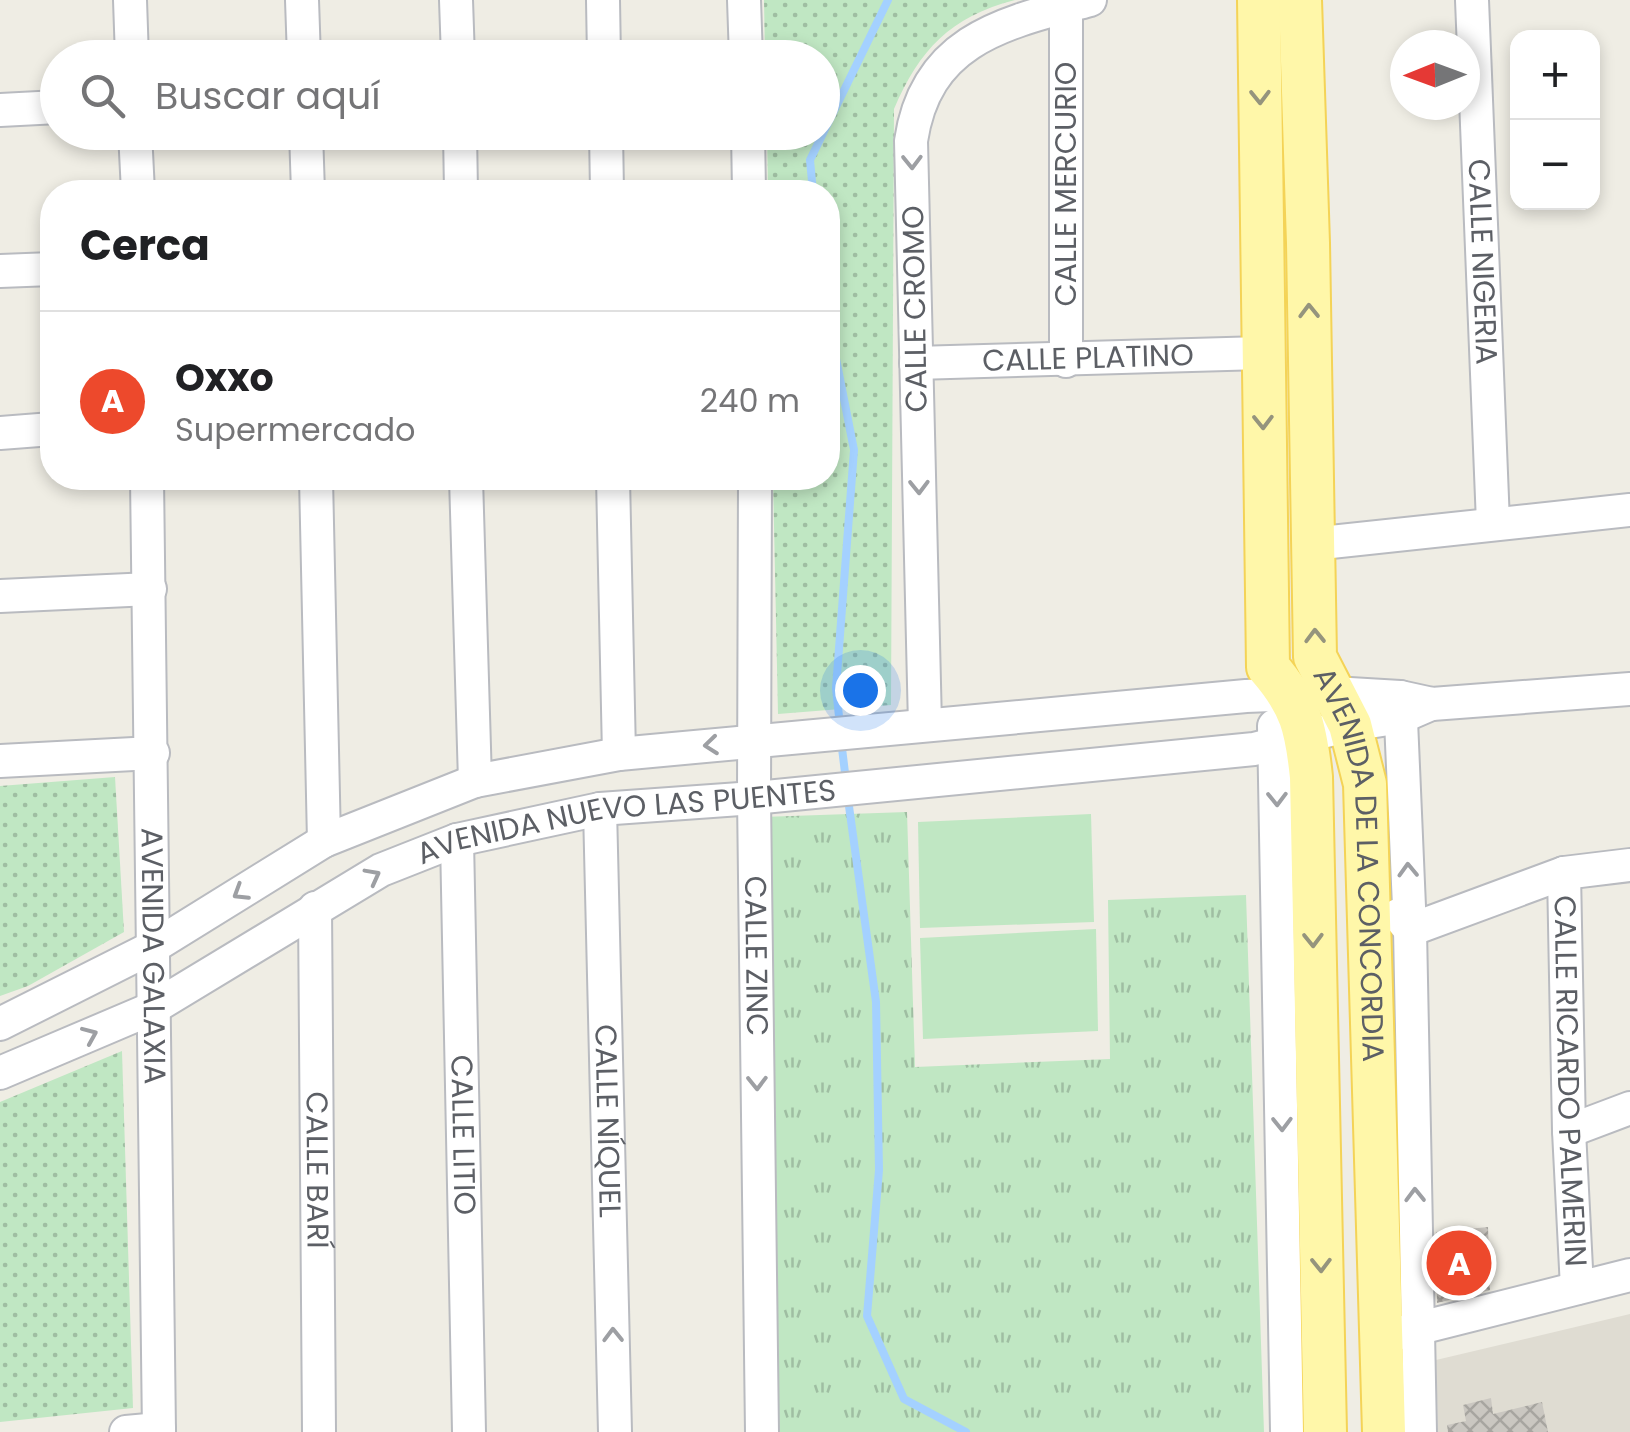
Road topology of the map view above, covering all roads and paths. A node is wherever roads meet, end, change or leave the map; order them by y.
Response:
1 (130, 0) edge
2 (302, 0) edge
3 (456, 0) edge
4 (603, 0) edge
5 (744, 0) edge
6 (1259, 0) edge
7 (1300, 0) edge
8 (1472, 0) edge
9 (1078, 3) edge
10 (131, 40) edge
11 (303, 40) edge
12 (457, 40) edge
13 (604, 40) edge
14 (745, 40) edge
15 (40, 108) edge
16 (0, 110) edge
17 (136, 150) edge
18 (307, 150) edge
19 (460, 150) edge
20 (606, 150) edge
21 (749, 150) edge
22 (137, 180) edge
23 (308, 180) edge
24 (461, 180) edge
25 (607, 180) edge
26 (750, 180) edge
27 (40, 269) edge
28 (0, 272) edge
29 (1262, 353) junction
30 (1066, 361) junction
31 (916, 363) junction
32 (40, 430) edge
33 (0, 433) edge
34 (147, 490) edge
35 (316, 490) edge
36 (466, 490) edge
37 (613, 490) edge
38 (755, 490) edge
39 (1630, 510) edge
40 (1493, 523) junction
41 (1312, 544) junction
42 (150, 589) junction
43 (0, 596) edge
44 (1630, 689) edge
45 (1303, 695) junction
46 (1400, 707) junction
47 (909, 726) junction
48 (754, 741) junction
49 (1292, 741) junction
50 (152, 753) junction
51 (618, 754) junction
52 (0, 761) edge
53 (474, 781) junction
54 (754, 798) junction
55 (600, 809) junction
56 (457, 840) junction
57 (324, 841) junction
58 (1630, 865) edge
59 (1564, 873) junction
60 (1369, 881) junction
61 (315, 908) junction
62 (1410, 930) junction
63 (153, 947) junction
64 (153, 1008) junction
65 (0, 1024) edge
66 (0, 1073) edge
67 (1630, 1108) edge
68 (1569, 1131) junction
69 (1630, 1276) edge
70 (1577, 1288) junction
71 (1399, 1333) junction
72 (160, 1431) edge
73 (126, 1432) edge
74 (319, 1432) edge
75 (469, 1432) edge
76 (616, 1432) edge
77 (762, 1432) edge
78 (1287, 1432) edge
79 (1325, 1432) edge
80 (1384, 1432) edge
81 (1420, 1432) edge

1 - 10 street
2 - 11 street
3 - 12 street
4 - 13 street
5 - 14 street
6 -> 29 main road, AVENIDA DE LA CONCORDIA
41 -> 7 main road, AVENIDA DE LA CONCORDIA
8 - 40 street, CALLE NIGERIA
9 - 30 street, CALLE MERCURIO
9 -> 31 street, CALLE CROMO
15 - 16 street
17 - 22 street
18 - 23 street
19 - 24 street
20 - 25 street
21 - 26 street
27 - 28 street
29 - 30 street, CALLE PLATINO
29 -> 45 main road, AVENIDA DE LA CONCORDIA
30 - 31 street, CALLE PLATINO
31 -> 47 street, CALLE CROMO
32 - 33 street
34 - 42 street, AVENIDA GALAXIA
35 - 57 street
36 - 53 street
37 - 51 street
38 - 48 street, CALLE ZINC
39 - 40 street
40 - 41 street
45 -> 41 main road, AVENIDA DE LA CONCORDIA
42 - 43 street
42 - 50 street, AVENIDA GALAXIA
44 - 46 street, AVENIDA NUEVO LAS PUENTES
45 - 46 street, AVENIDA NUEVO LAS PUENTES
45 - 47 street, AVENIDA NUEVO LAS PUENTES
45 - 49 main road, AVENIDA DE LA CONCORDIA
45 - 60 main road, AVENIDA DE LA CONCORDIA
62 -> 46 street, AVENIDA DE LA CONCORDIA
47 - 48 street, AVENIDA NUEVO LAS PUENTES
48 -> 51 street, AVENIDA NUEVO LAS PUENTES
48 - 54 street, CALLE ZINC
49 - 54 street, AVENIDA NUEVO LAS PUENTES
49 -> 78 street, AVENIDA DE LA CONCORDIA
49 -> 79 main road, AVENIDA DE LA CONCORDIA
50 - 52 street
50 - 63 street, AVENIDA GALAXIA
51 - 53 street, AVENIDA NUEVO LAS PUENTES
53 - 57 street, AVENIDA NUEVO LAS PUENTES
54 - 55 street, AVENIDA NUEVO LAS PUENTES
54 -> 77 street, CALLE ZINC
55 - 56 street, AVENIDA NUEVO LAS PUENTES
76 -> 55 street, CALLE NÍQUEL
61 -> 56 street, AVENIDA NUEVO LAS PUENTES
56 - 75 street, CALLE LITIO
57 -> 63 street, AVENIDA NUEVO LAS PUENTES
58 - 59 street
59 - 62 street
59 - 68 street, CALLE RICARDO PALMERIN
60 - 62 street
60 - 71 main road, AVENIDA DE LA CONCORDIA
61 - 64 street, AVENIDA NUEVO LAS PUENTES
61 - 74 street, CALLE BARÍ
71 -> 62 street, AVENIDA DE LA CONCORDIA
63 - 64 street, AVENIDA GALAXIA
63 - 65 street, AVENIDA NUEVO LAS PUENTES
66 -> 64 street, AVENIDA NUEVO LAS PUENTES
64 - 72 street, AVENIDA GALAXIA
67 - 68 street
68 - 70 street, CALLE RICARDO PALMERIN
69 - 70 street
70 - 71 street
71 - 80 main road, AVENIDA DE LA CONCORDIA
71 - 81 street, AVENIDA DE LA CONCORDIA
72 - 73 street

